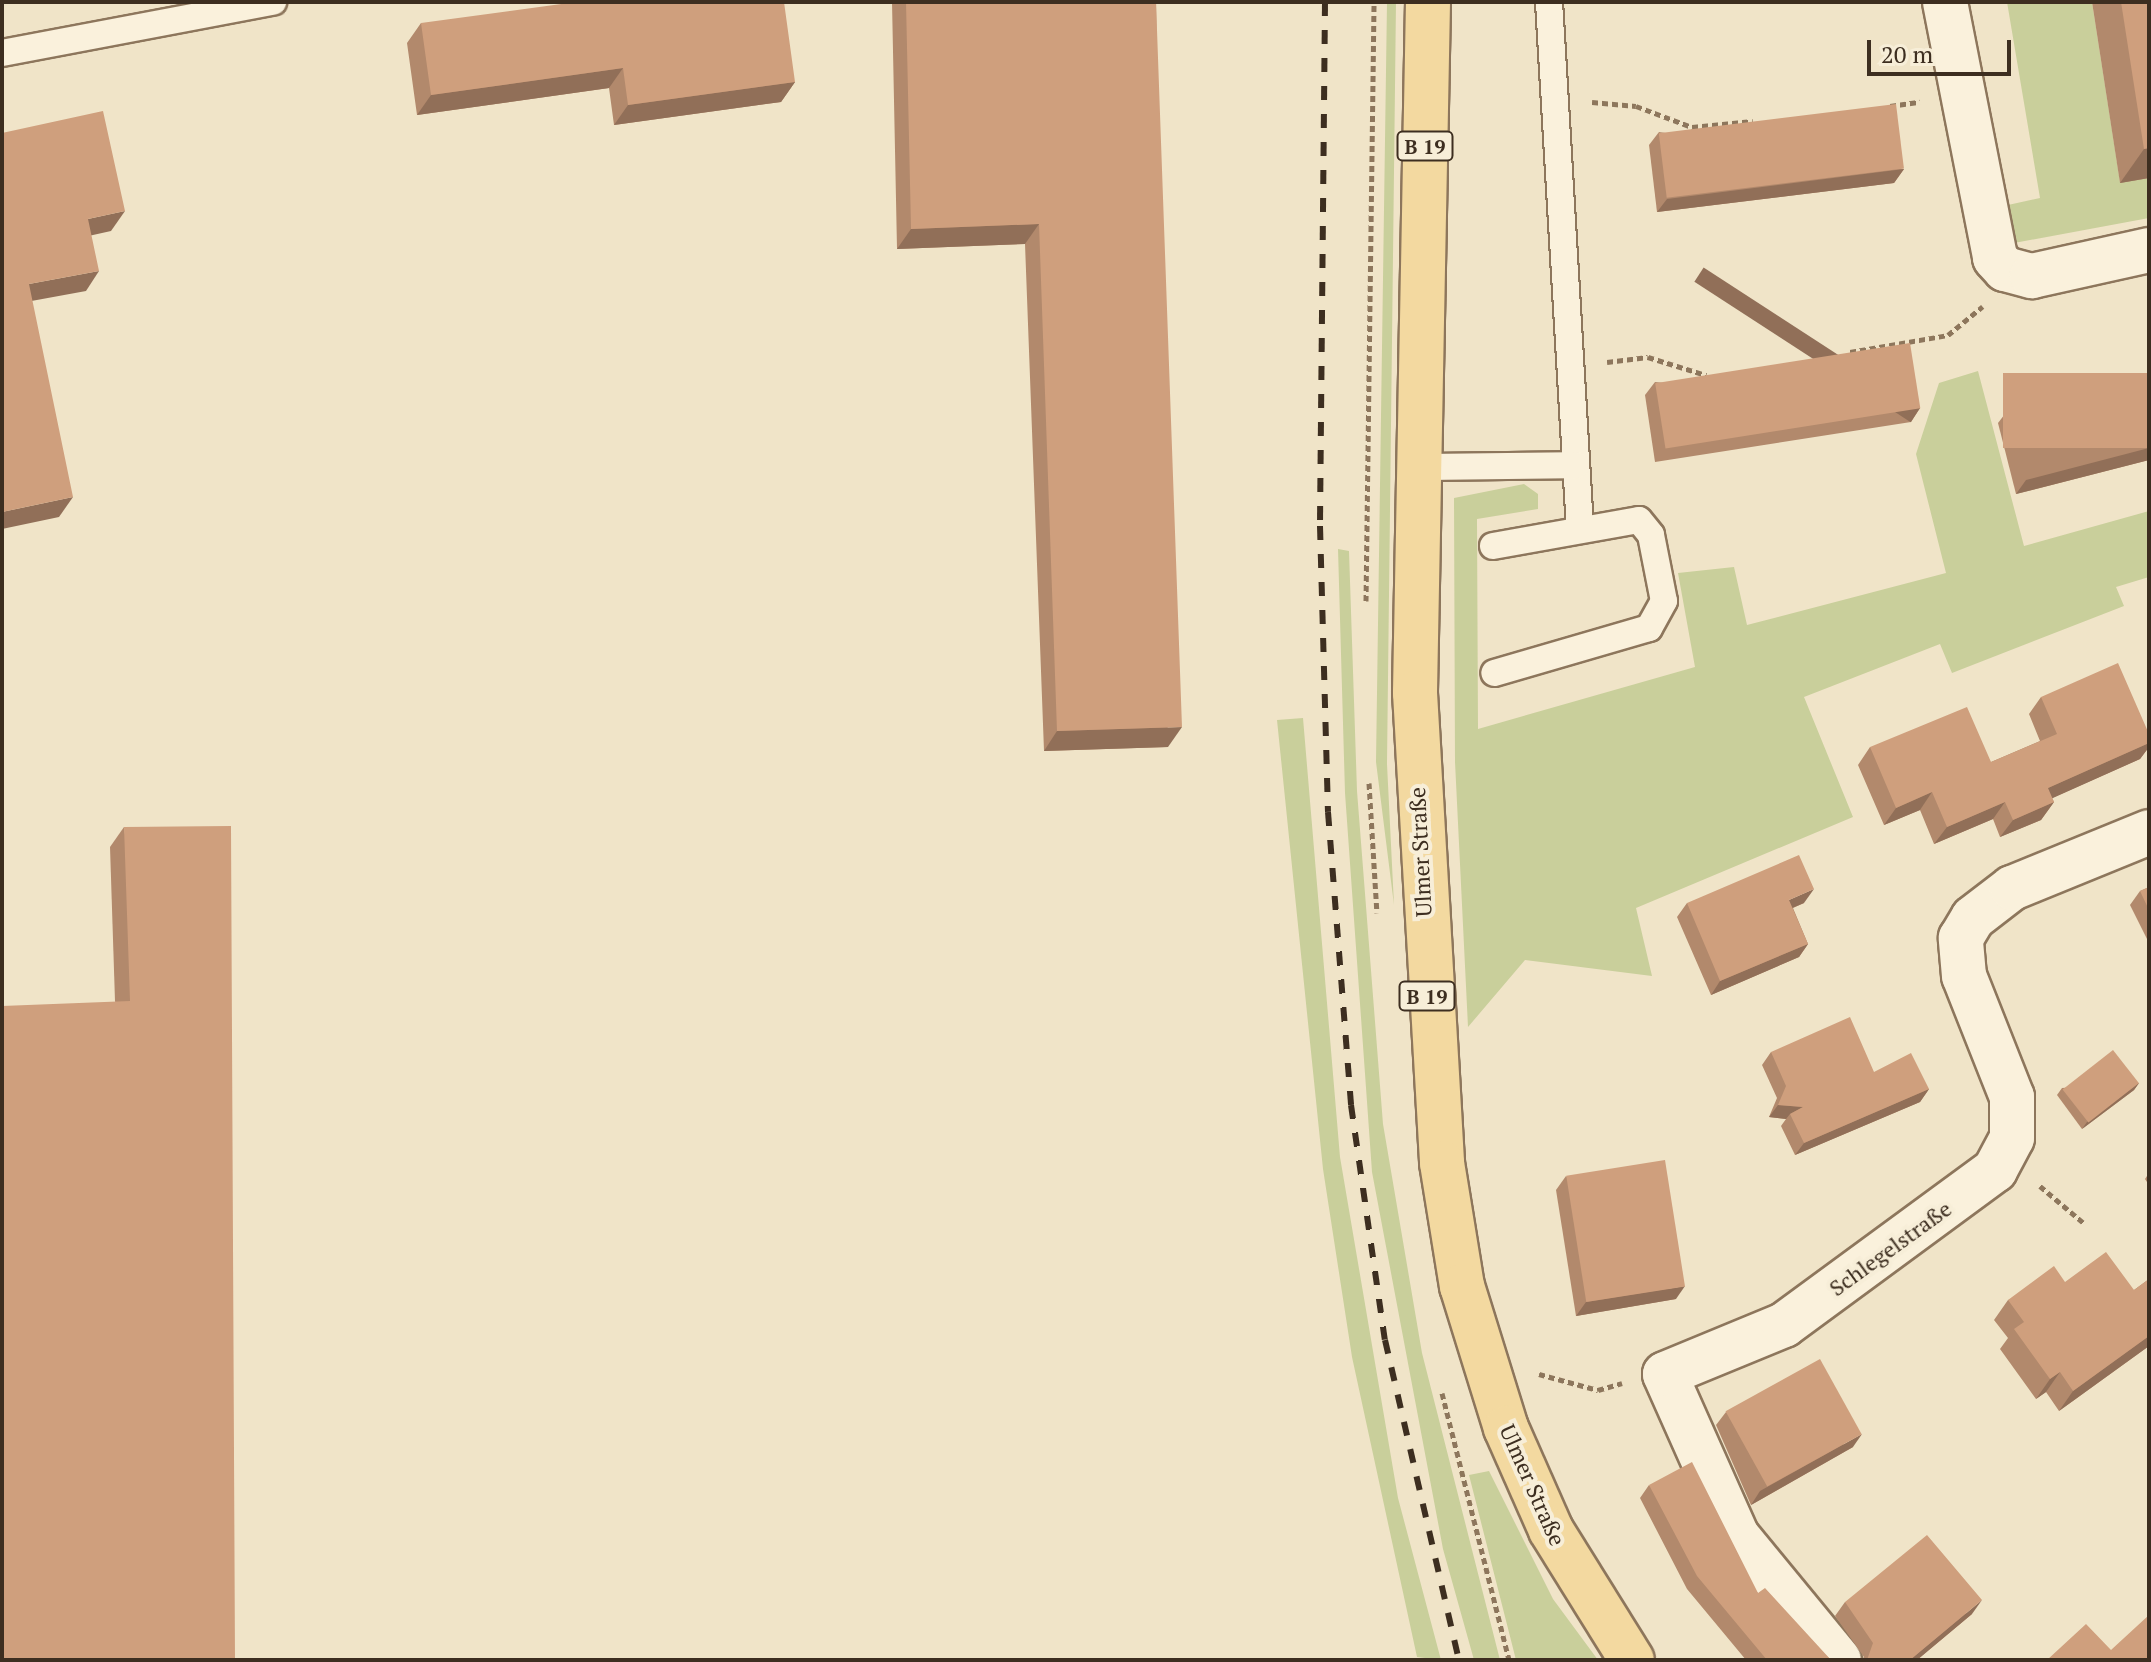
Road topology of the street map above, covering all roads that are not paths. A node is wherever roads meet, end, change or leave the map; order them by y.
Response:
1 (273, 2) edge
2 (1428, 2) edge
3 (1549, 2) edge
4 (1945, 2) edge
5 (2, 53) edge
6 (2149, 250) edge
7 (1576, 465) junction
8 (1419, 467) junction
9 (1580, 529) junction
10 (1493, 546) dead end
11 (1494, 673) dead end
12 (2149, 832) edge
13 (1632, 1660) edge
14 (1839, 1660) edge

1 - 5 lane
2 - 8 main road, Ulmer Straße / B 19
3 - 7 lane
4 - 6 street
7 - 8 lane
7 - 9 lane
8 - 13 main road, Ulmer Straße / B 19
9 - 10 lane
9 - 11 lane
12 - 14 street, Schlegelstraße

